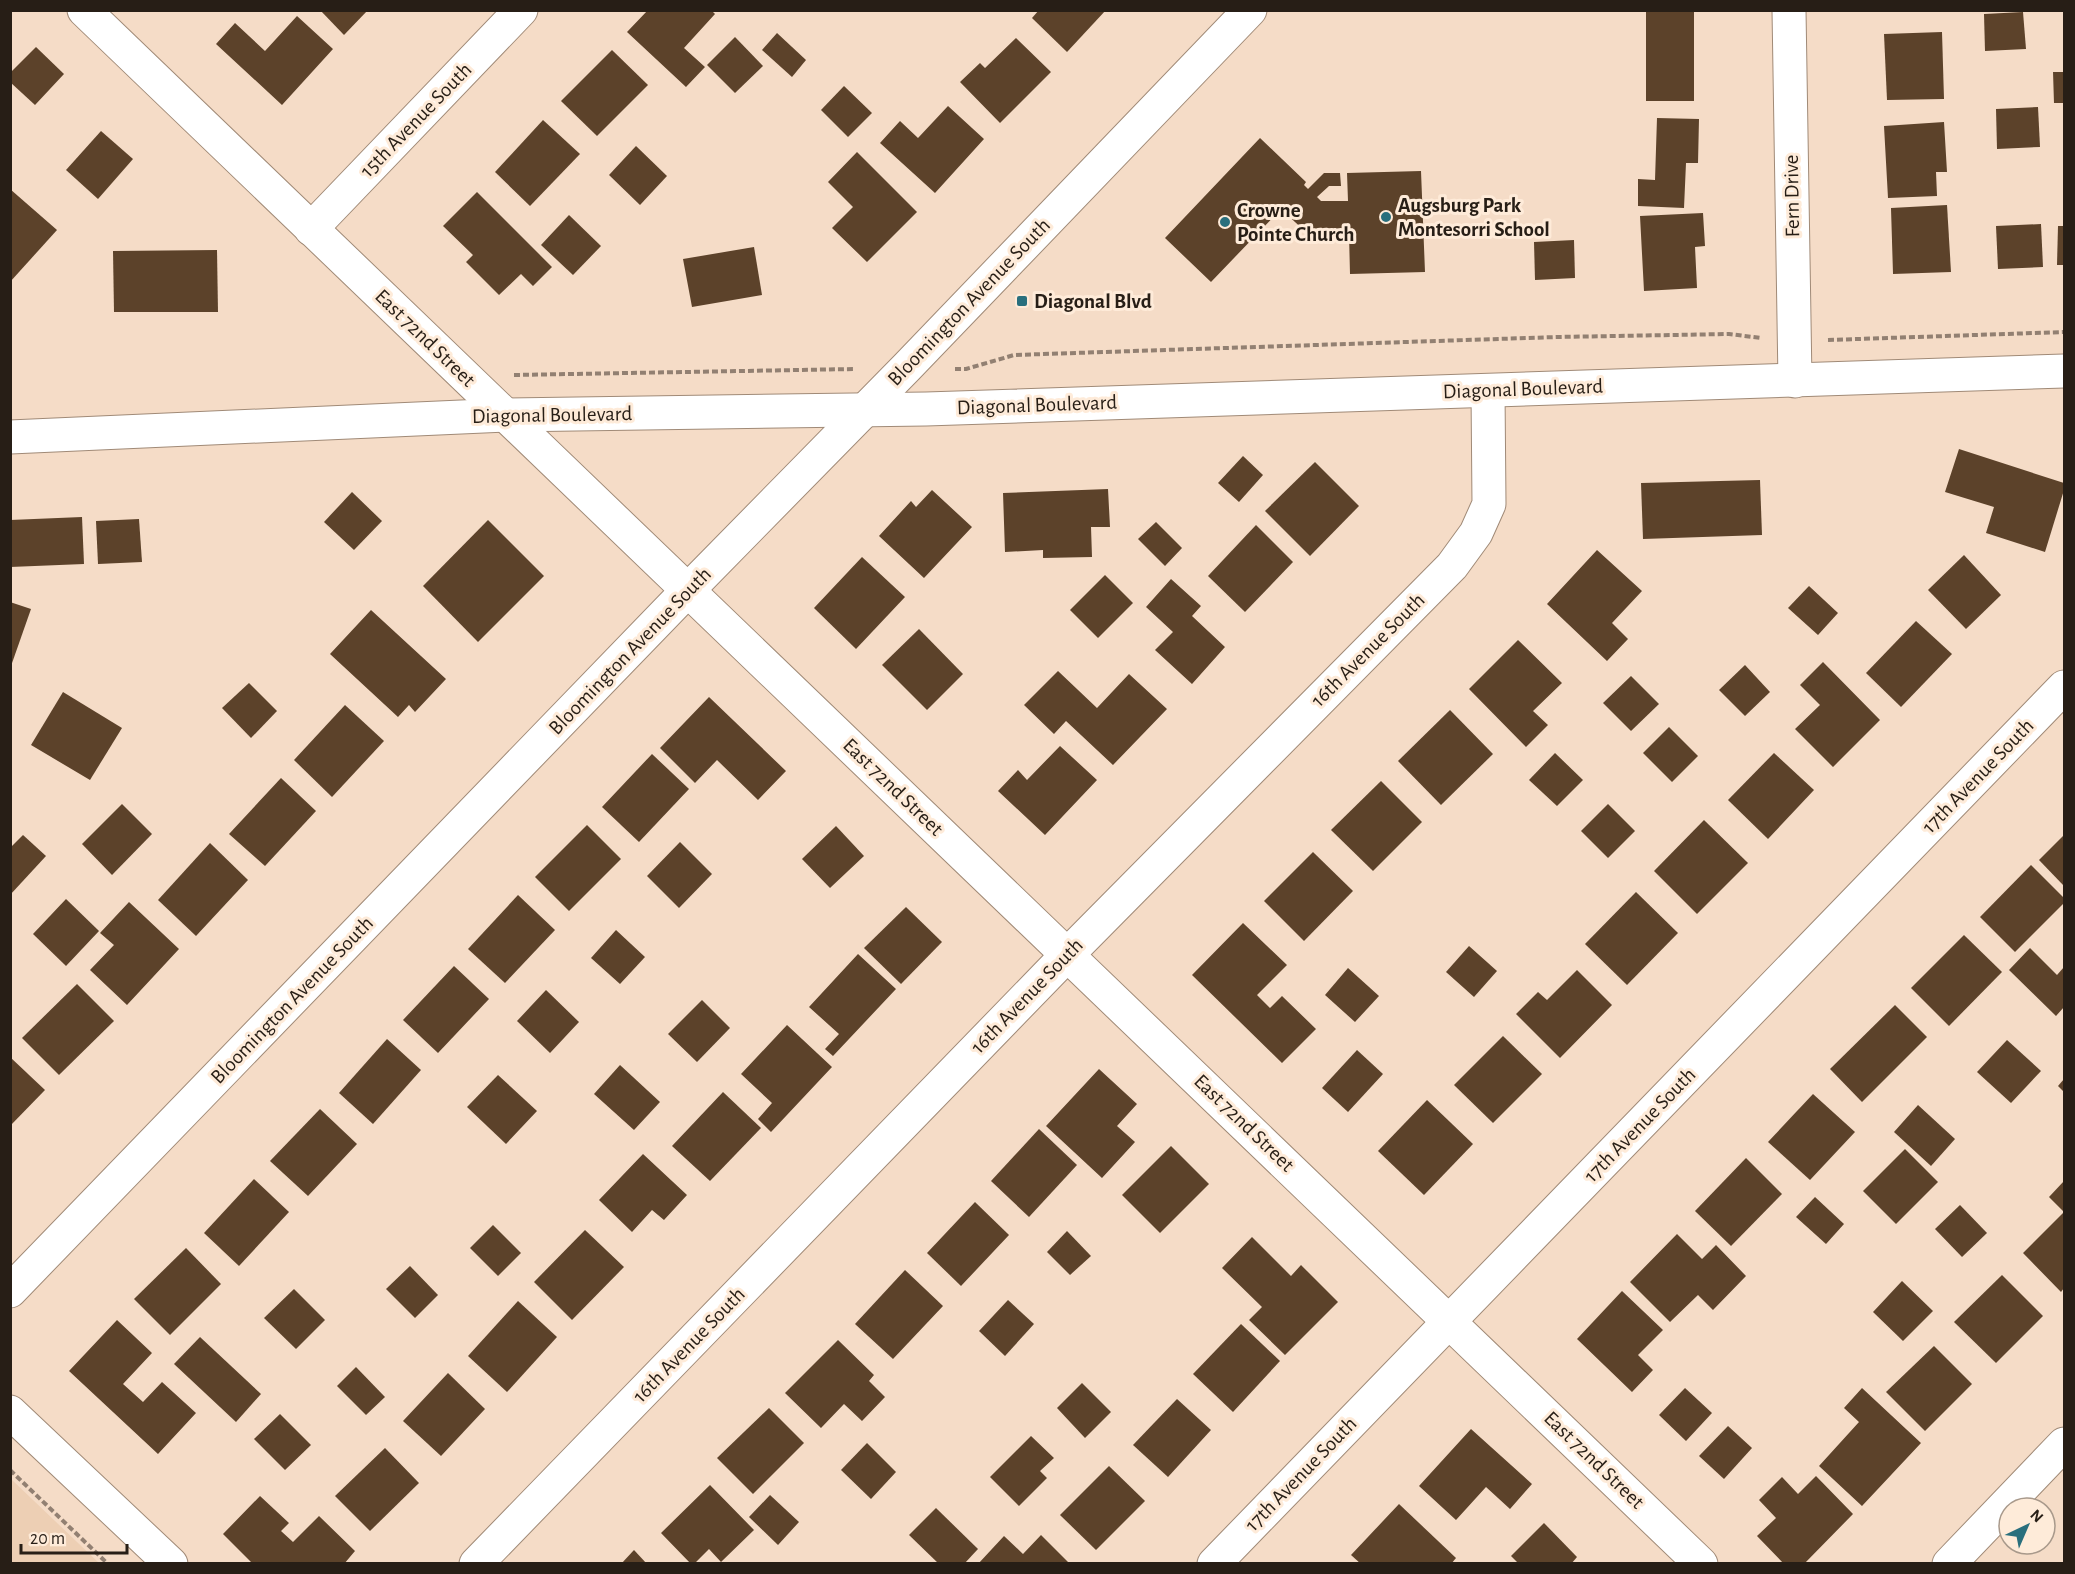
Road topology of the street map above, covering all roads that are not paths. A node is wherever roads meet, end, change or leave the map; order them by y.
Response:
1 (84, 10) edge
2 (521, 10) edge
3 (1250, 10) edge
4 (1789, 10) edge
5 (311, 229) junction
6 (2064, 371) edge
7 (1795, 381) junction
8 (1488, 391) junction
9 (865, 408) junction
10 (506, 415) junction
11 (10, 437) edge
12 (688, 590) junction
13 (2064, 687) edge
14 (1068, 954) junction
15 (10, 1291) edge
16 (1449, 1321) junction
17 (10, 1412) edge
18 (2064, 1444) edge
19 (171, 1563) edge
20 (476, 1563) edge
21 (1214, 1563) edge
22 (1701, 1563) edge
23 (1948, 1563) edge

1 - 5 street, East 72nd Street
2 - 5 street, 15th Avenue South
3 - 9 street, Bloomington Avenue South
4 - 7 street, Fern Drive
5 - 10 street, East 72nd Street
6 - 7 street, Diagonal Boulevard
7 - 8 street, Diagonal Boulevard
8 - 9 street, Diagonal Boulevard
8 - 14 street, 16th Avenue South
9 - 10 street, Diagonal Boulevard
9 - 12 street, Bloomington Avenue South
10 - 11 street, Diagonal Boulevard
10 - 12 street, East 72nd Street
12 - 14 street, East 72nd Street
12 - 15 street, Bloomington Avenue South
13 - 16 street, 17th Avenue South
14 - 16 street, East 72nd Street
14 - 20 street, 16th Avenue South
16 - 21 street, 17th Avenue South
16 - 22 street, East 72nd Street
17 - 19 street
18 - 23 street

